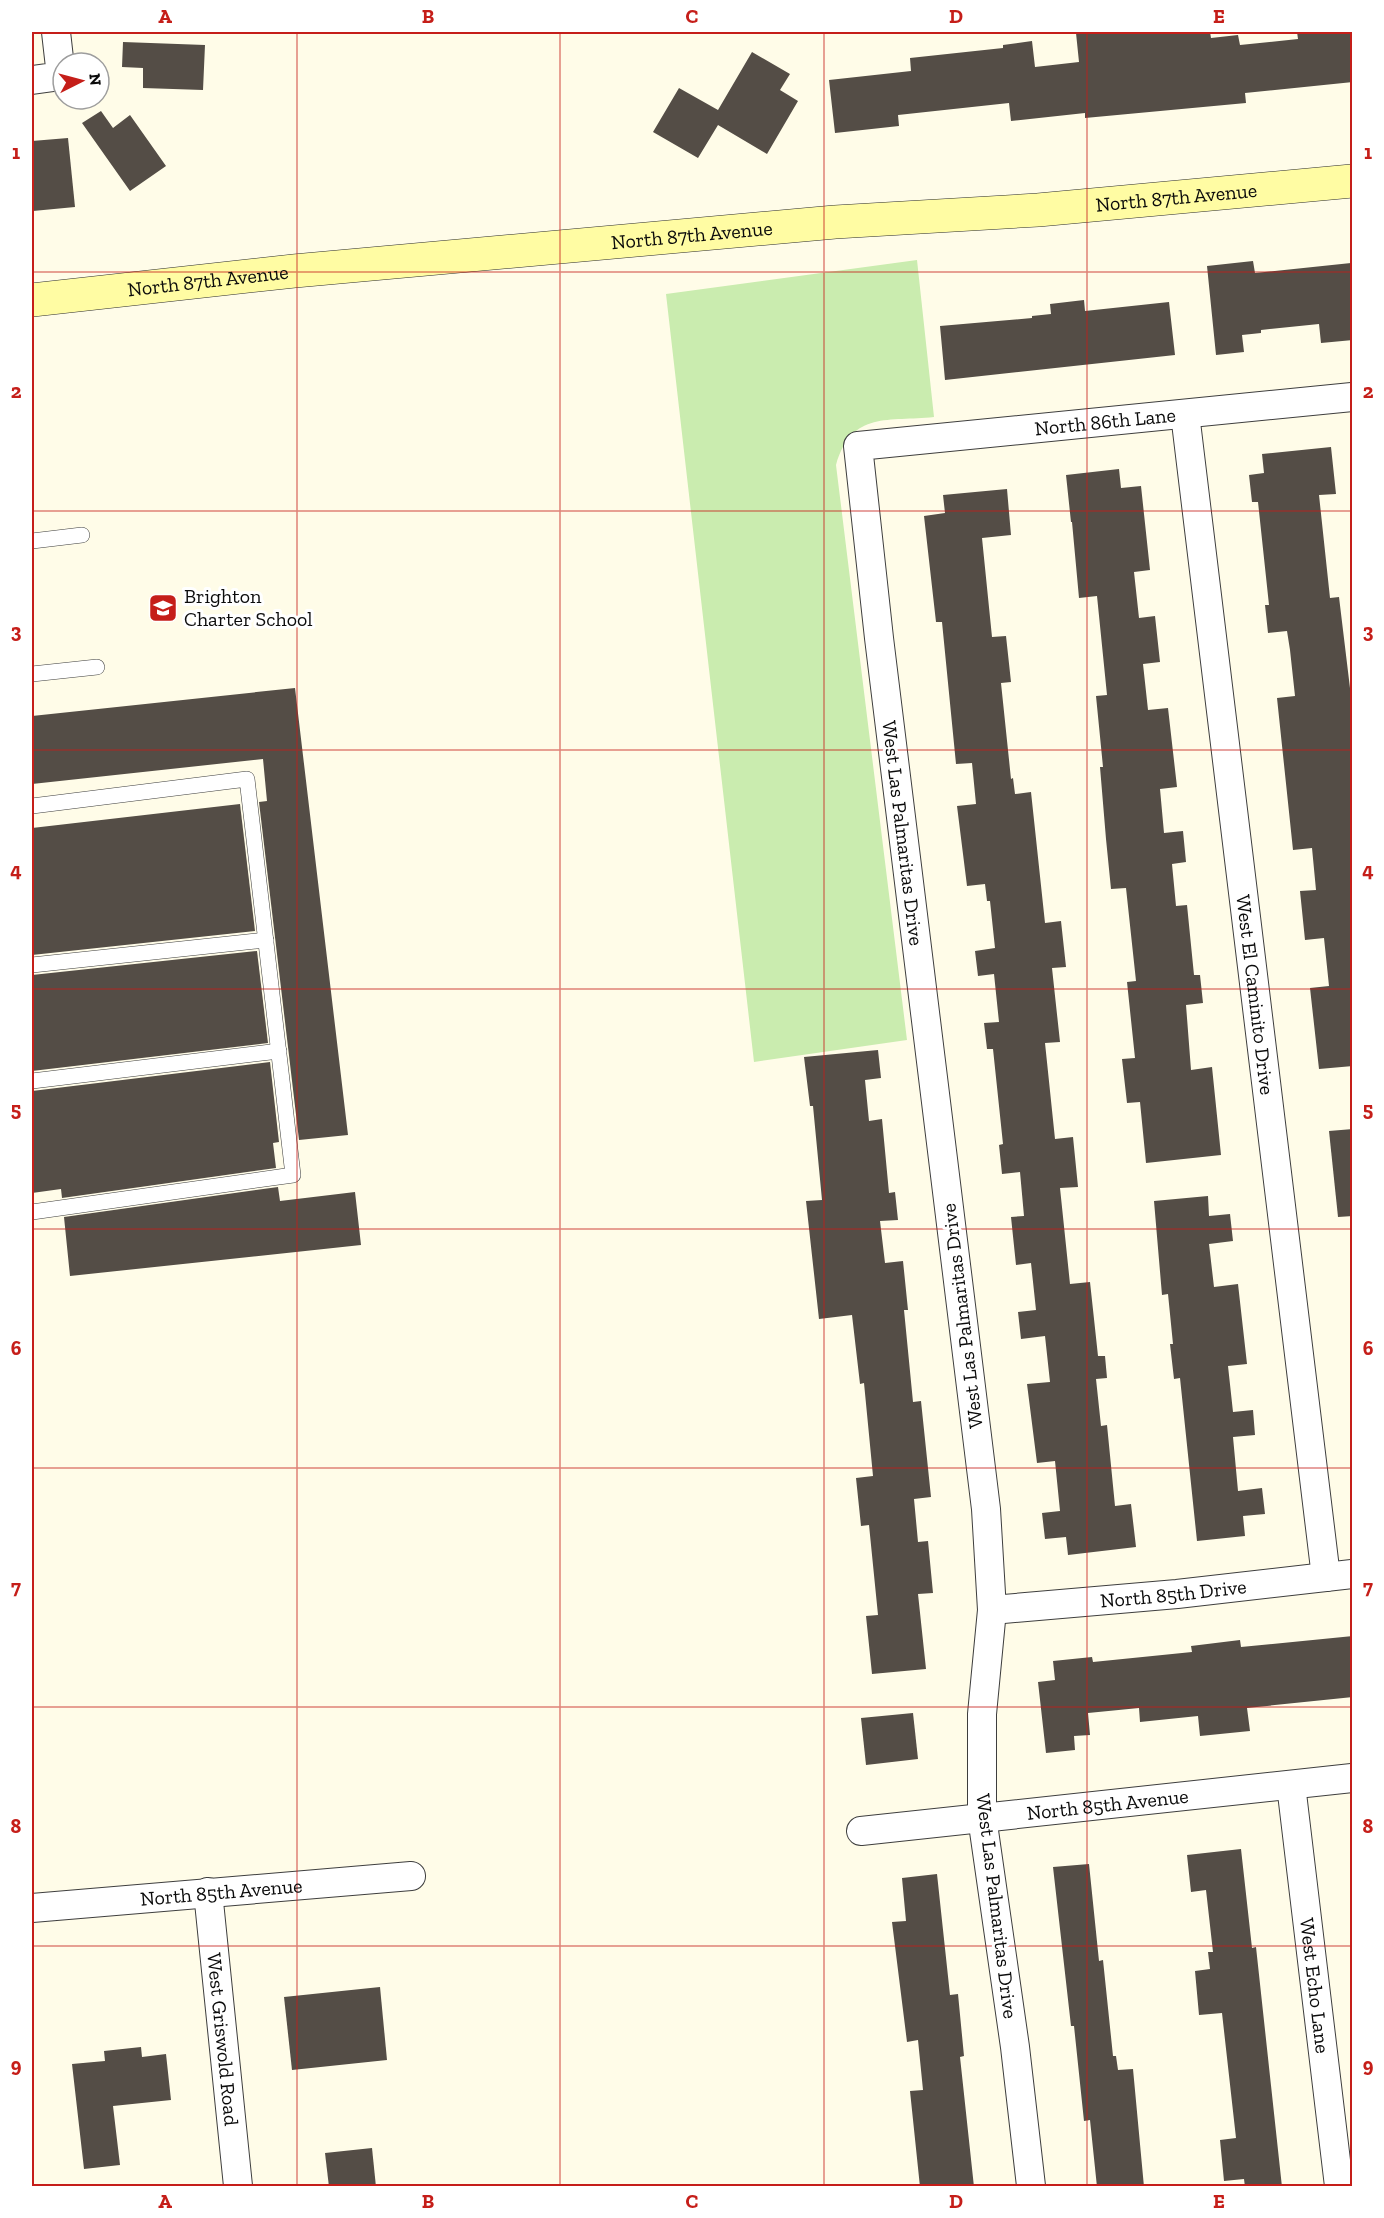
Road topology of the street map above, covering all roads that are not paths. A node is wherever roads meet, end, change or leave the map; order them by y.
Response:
1 (56, 32) edge
2 (32, 80) edge
3 (1353, 181) edge
4 (32, 300) edge
5 (1353, 397) edge
6 (1185, 414) junction
7 (858, 446) joint
8 (82, 535) dead end
9 (32, 541) edge
10 (97, 667) dead end
11 (32, 674) edge
12 (32, 806) edge
13 (266, 940) junction
14 (32, 965) edge
15 (279, 1051) junction
16 (32, 1081) edge
17 (32, 1212) edge
18 (1339, 1575) edge
19 (992, 1610) junction
20 (1353, 1778) edge
21 (1292, 1785) junction
22 (982, 1817) junction
23 (861, 1831) dead end
24 (411, 1876) dead end
25 (208, 1892) junction
26 (32, 1908) edge
27 (238, 2187) edge
28 (1031, 2187) edge
29 (1339, 2187) edge

1 - 2 street
3 - 4 street, North 87th Avenue
5 - 6 street, North 86th Lane
6 - 7 street, North 86th Lane
6 - 18 street, West El Caminito Drive
7 - 19 street, West Las Palmaritas Drive
8 - 9 lane
10 - 11 lane
12 - 13 lane
13 - 14 lane
13 - 15 lane
15 - 16 lane
15 - 17 lane
18 - 19 street, North 85th Drive
19 - 22 street, West Las Palmaritas Drive
20 - 21 street, North 85th Avenue
21 - 22 street, North 85th Avenue
21 - 29 street, West Echo Lane
22 - 23 street, North 85th Avenue
22 - 28 street, West Las Palmaritas Drive
24 - 25 street, North 85th Avenue
25 - 26 street, North 85th Avenue
25 - 27 street, West Griswold Road

